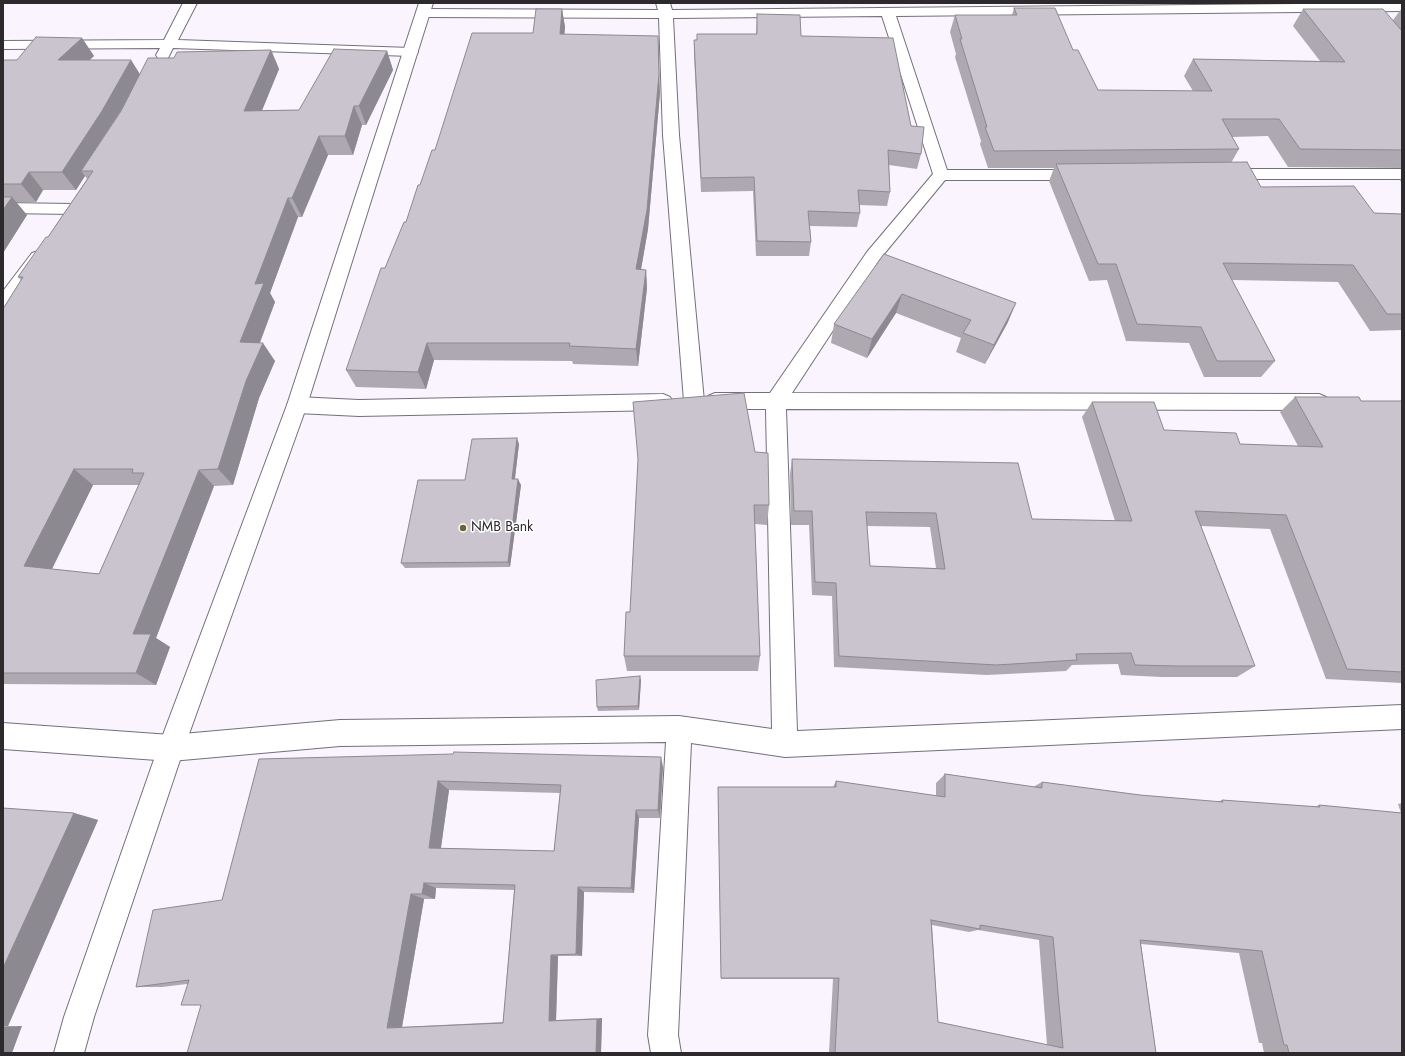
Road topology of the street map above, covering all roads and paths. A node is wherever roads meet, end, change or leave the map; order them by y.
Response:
1 (190, 3) edge
2 (1363, 5) edge
3 (1402, 7) edge
4 (425, 8) edge
5 (665, 9) edge
6 (888, 12) junction
7 (1374, 18) edge
8 (168, 44) junction
9 (3, 45) edge
10 (411, 52) junction
11 (155, 70) edge
12 (1092, 174) edge
13 (1211, 174) edge
14 (1402, 174) edge
15 (941, 176) junction
16 (3, 208) edge
17 (74, 209) edge
18 (46, 247) edge
19 (3, 304) edge
20 (694, 401) junction
21 (776, 401) junction
22 (1339, 402) edge
23 (297, 405) junction
24 (1402, 717) edge
25 (679, 729) junction
26 (3, 736) edge
27 (785, 744) junction
28 (171, 748) junction
29 (69, 1053) edge
30 (666, 1053) edge

1 - 8 street
2 - 3 street
2 - 6 street
2 - 7 street
4 - 5 street
4 - 10 street
5 - 6 street
5 - 20 street
6 - 15 street
8 - 9 street
8 - 10 street
8 - 11 street
10 - 23 street
12 - 15 street
13 - 14 street
15 - 21 street
16 - 17 street
18 - 19 street
20 - 21 street
20 - 23 street
21 - 22 street
21 - 27 street
23 - 28 street
24 - 27 street
25 - 27 street
25 - 28 street
25 - 30 street
26 - 28 street
28 - 29 street

